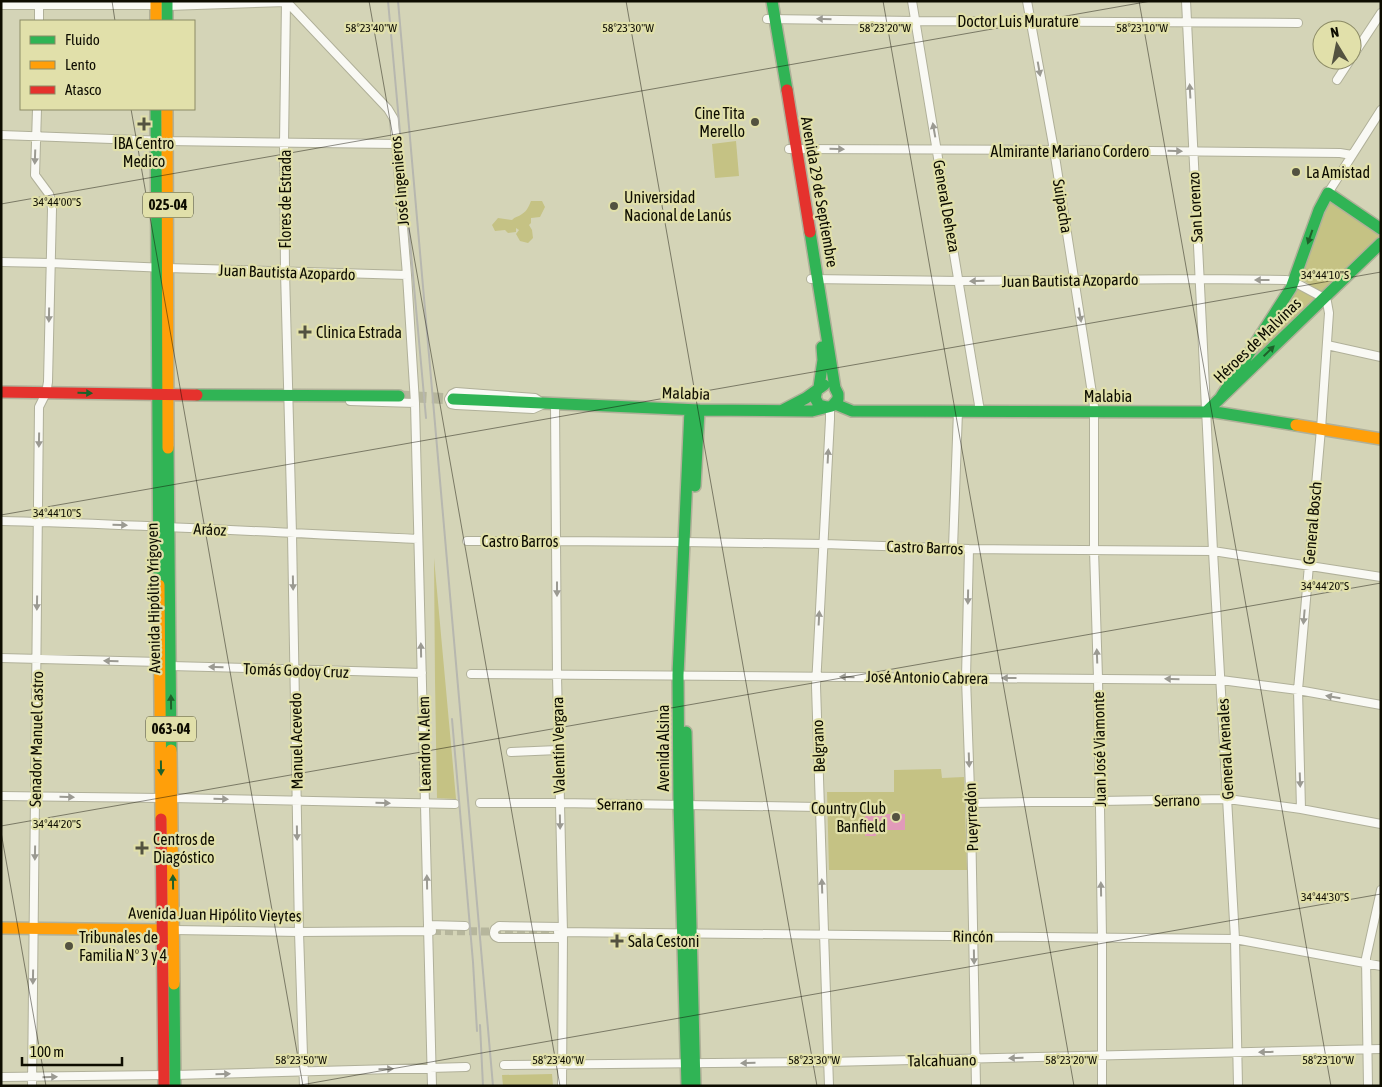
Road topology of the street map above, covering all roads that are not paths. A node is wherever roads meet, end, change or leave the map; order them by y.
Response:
1 (765, 1) edge
2 (772, 1) edge
3 (912, 1) edge
4 (1028, 1) edge
5 (1186, 1) edge
6 (286, 2) edge
7 (39, 3) edge
8 (161, 3) edge
9 (1, 5) edge
10 (1381, 13) edge
11 (771, 19) junction
12 (39, 20) edge
13 (156, 20) edge
14 (167, 20) edge
15 (915, 21) junction
16 (1031, 21) junction
17 (1187, 22) junction
18 (1298, 23) dead end
19 (1362, 42) edge
20 (1344, 70) edge
21 (1337, 80) dead end
22 (37, 110) edge
23 (156, 110) edge
24 (167, 110) edge
25 (1379, 115) edge
26 (1, 135) edge
27 (36, 136) junction
28 (162, 141) junction
29 (284, 143) junction
30 (396, 144) junction
31 (792, 149) junction
32 (937, 150) junction
33 (1054, 150) junction
34 (1193, 152) junction
35 (1352, 154) junction
36 (1328, 192) junction
37 (1381, 229) edge
38 (1381, 244) edge
39 (1, 262) edge
40 (50, 262) junction
41 (162, 268) junction
42 (285, 272) junction
43 (407, 275) junction
44 (814, 279) junction
45 (1199, 279) junction
46 (1074, 280) junction
47 (960, 281) junction
48 (1294, 282) junction
49 (1324, 298) junction
50 (1327, 345) junction
51 (1381, 357) edge
52 (818, 388) junction
53 (835, 388) junction
54 (1, 392) edge
55 (414, 392) junction
56 (46, 393) junction
57 (163, 394) junction
58 (294, 396) junction
59 (399, 396) tunnel mouth
60 (1221, 397) junction
61 (453, 399) tunnel mouth
62 (415, 403) junction
63 (550, 404) junction
64 (831, 406) junction
65 (694, 410) junction
66 (782, 410) junction
67 (958, 411) junction
68 (980, 411) junction
69 (1094, 412) junction
70 (1206, 412) junction
71 (1321, 430) junction
72 (1381, 440) edge
73 (1, 521) edge
74 (38, 522) junction
75 (164, 527) junction
76 (292, 534) junction
77 (418, 539) junction
78 (467, 541) dead end
79 (556, 541) junction
80 (688, 542) junction
81 (824, 544) junction
82 (953, 548) junction
83 (969, 548) junction
84 (1094, 550) junction
85 (1213, 551) junction
86 (1308, 565) junction
87 (1381, 577) edge
88 (1, 658) edge
89 (36, 659) junction
90 (165, 664) junction
91 (294, 670) junction
92 (422, 674) junction
93 (471, 674) dead end
94 (682, 675) junction
95 (557, 676) junction
96 (816, 676) junction
97 (966, 678) junction
98 (1098, 678) junction
99 (1221, 680) junction
100 (1298, 690) junction
101 (1381, 705) edge
102 (558, 750) junction
103 (511, 752) dead end
104 (1, 796) edge
105 (35, 796) junction
106 (166, 798) junction
107 (1228, 799) junction
108 (297, 802) junction
109 (1100, 802) junction
110 (480, 803) dead end
111 (559, 803) junction
112 (971, 803) junction
113 (425, 804) junction
114 (455, 804) dead end
115 (684, 805) junction
116 (819, 807) junction
117 (1301, 809) junction
118 (1381, 824) edge
119 (1381, 890) edge
120 (466, 926) dead end
121 (1, 928) edge
122 (34, 928) junction
123 (429, 929) junction
124 (168, 930) junction
125 (299, 932) junction
126 (562, 932) junction
127 (687, 933) junction
128 (824, 934) junction
129 (974, 936) junction
130 (1102, 937) junction
131 (1235, 939) junction
132 (1366, 963) junction
133 (1381, 966) edge
134 (1381, 1049) edge
135 (1367, 1050) junction
136 (1237, 1052) junction
137 (1102, 1056) junction
138 (975, 1059) junction
139 (828, 1062) junction
140 (562, 1064) junction
141 (690, 1064) junction
142 (504, 1065) dead end
143 (432, 1067) junction
144 (466, 1067) dead end
145 (304, 1071) junction
146 (1, 1077) edge
147 (32, 1077) junction
148 (169, 1080) edge
149 (32, 1086) edge
150 (304, 1086) edge
151 (432, 1086) edge
152 (562, 1086) edge
153 (687, 1086) edge
154 (695, 1086) edge
155 (829, 1086) edge
156 (976, 1086) edge
157 (1102, 1086) edge
158 (1238, 1086) edge
159 (1368, 1086) edge

1 - 11 main road, Avenida 29 de Septiembre
2 - 11 main road, Avenida 29 de Septiembre
3 - 15 street, General Deheza
4 - 16 street, Suipacha
5 - 17 street, San Lorenzo
6 - 8 street
6 - 29 street, Flores de Estrada
6 - 30 street, José Ingenieros
7 - 8 street
7 - 9 street
7 - 12 street
8 - 13 main road
8 - 14 main road
10 - 19 street
15 -> 11 street, Doctor Luis Murature
11 - 31 main road, Avenida 29 de Septiembre
15 - 16 street, Doctor Luis Murature
32 -> 15 street, General Deheza
16 - 17 street, Doctor Luis Murature
16 -> 33 street, Suipacha
17 - 18 street, Doctor Luis Murature
34 -> 17 street, San Lorenzo
20 - 21 street
22 - 27 street, Senador Manuel Castro
23 - 28 main road, Avenida Hipólito Yrigoyen / 025-04
24 - 28 main road, Avenida Hipólito Yrigoyen / 025-04
25 - 35 street, Héroes de Malvinas
26 - 27 street
27 - 28 street
27 -> 40 street, Senador Manuel Castro
28 - 29 street
28 - 41 main road, Avenida Hipólito Yrigoyen / 025-04
29 - 30 street
29 - 42 street, Flores de Estrada
30 - 43 street, José Ingenieros
31 -> 32 street, Almirante Mariano Cordero
31 - 44 main road, Avenida 29 de Septiembre
32 - 33 street, Almirante Mariano Cordero
32 - 47 street, General Deheza
33 -> 34 street, Almirante Mariano Cordero
33 - 46 street, Suipacha
34 - 35 street, Almirante Mariano Cordero
34 - 45 street, San Lorenzo
35 - 36 street, Héroes de Malvinas
36 - 37 main road
36 -> 48 main road, Héroes de Malvinas
38 - 49 main road, Héroes de Malvinas
39 - 40 street, Juan Bautista Azopardo
40 - 41 street, Juan Bautista Azopardo
40 -> 56 street, Senador Manuel Castro
41 - 42 street, Juan Bautista Azopardo
41 - 57 main road, Avenida Hipólito Yrigoyen / 025-04
42 - 43 street, Juan Bautista Azopardo
42 - 58 street, Flores de Estrada
43 - 55 street, José Ingenieros
44 - 47 street, Juan Bautista Azopardo
44 - 52 main road, Avenida 29 de Septiembre
44 - 53 main road, Avenida 29 de Septiembre
45 - 46 street, Juan Bautista Azopardo
48 -> 45 street, Juan Bautista Azopardo
45 - 70 street, San Lorenzo
46 -> 47 street, Juan Bautista Azopardo
46 -> 69 street, Suipacha
47 - 68 street, General Deheza
48 - 49 street, Juan Bautista Azopardo
48 - 60 main road, Héroes de Malvinas
49 - 50 street, General Bosch
60 -> 49 main road, Héroes de Malvinas
50 - 51 street
50 - 71 street, General Bosch
52 - 53 main road
52 - 64 main road
52 - 66 main road
53 - 64 main road
54 - 56 main road
55 - 58 street
55 - 62 street, José Ingenieros
56 -> 57 main road
56 -> 74 street, Senador Manuel Castro
57 - 58 main road
57 - 75 main road, Avenida Hipólito Yrigoyen / 063-04
58 - 59 main road
58 - 62 street
58 - 76 street, Manuel Acevedo
60 - 70 main road, Héroes de Malvinas
61 - 63 main road, Malabia
62 - 77 street, Leandro N. Alem
63 - 63 street, Malabia
63 - 65 main road, Malabia
63 - 79 street, Valentín Vergara
64 - 66 main road, Malabia
64 - 67 main road, Malabia
81 -> 64 street, Belgrano
65 - 66 main road, Malabia
65 - 80 main road, Avenida Alsina
67 - 68 main road, Malabia
67 - 82 street
68 - 69 main road, Malabia
69 - 70 main road, Malabia
69 - 84 street, Juan José Viamonte
70 - 71 main road, Malabia
70 - 85 street, General Arenales
71 - 72 main road, Malabia
71 - 86 street, General Bosch
73 - 74 street, Aráoz
74 -> 75 street, Aráoz
74 -> 89 street, Senador Manuel Castro
75 - 76 street, Aráoz
75 - 90 main road, Avenida Hipólito Yrigoyen / 063-04
76 - 77 street, Aráoz
76 -> 91 street, Manuel Acevedo
92 -> 77 street, Leandro N. Alem
78 - 79 street, Castro Barros
79 - 80 street, Castro Barros
79 -> 95 street, Valentín Vergara
80 - 81 street, Castro Barros
80 - 94 main road, Avenida Alsina
81 - 82 street, Castro Barros
96 -> 81 street, Belgrano
82 - 83 street, Castro Barros
83 - 84 street, Castro Barros
83 -> 97 street, Pueyrredón
84 - 85 street, Castro Barros
98 -> 84 street, Juan José Viamonte
85 - 86 street, Castro Barros
85 - 99 street, General Arenales
86 - 87 street, Castro Barros
86 -> 100 street, General Bosch
88 - 89 street, Tomás Godoy Cruz
90 -> 89 street, Tomás Godoy Cruz
89 - 105 street, Senador Manuel Castro
91 -> 90 street, Tomás Godoy Cruz
90 - 106 main road, Avenida Hipólito Yrigoyen / 063-04
91 - 92 street, Tomás Godoy Cruz
91 - 108 street, Manuel Acevedo
92 - 113 street, Leandro N. Alem
93 - 95 street, José Antonio Cabrera
94 - 95 street, José Antonio Cabrera
94 - 96 street, José Antonio Cabrera
94 - 115 main road, Avenida Alsina
95 - 102 street, Valentín Vergara
97 -> 96 street, José Antonio Cabrera
96 - 116 street, Belgrano
98 -> 97 street, José Antonio Cabrera
97 -> 112 street, Pueyrredón
99 -> 98 street, José Antonio Cabrera
98 - 109 street, Juan José Viamonte
99 - 100 street, José Antonio Cabrera
99 - 107 street, General Arenales
101 -> 100 street, José Antonio Cabrera
100 -> 117 street, General Bosch
102 - 103 street
102 - 111 street, Valentín Vergara
104 - 105 street
105 -> 106 street
105 -> 122 street, Senador Manuel Castro
106 -> 108 street
106 - 124 main road, Avenida Hipólito Yrigoyen / 063-04
107 - 109 street, Serrano
107 - 117 street, Serrano
107 - 131 street, General Arenales
108 -> 113 street
108 -> 125 street, Manuel Acevedo
109 - 112 street, Serrano
130 -> 109 street, Juan José Viamonte
110 - 111 street, Serrano
111 - 115 street, Serrano
111 -> 126 street, Valentín Vergara
112 - 129 street, Pueyrredón
113 - 114 street
123 -> 113 street, Leandro N. Alem
115 - 116 street, Serrano
115 - 127 main road, Avenida Alsina
128 -> 116 street, Belgrano
117 - 118 street, Serrano
119 - 132 street
120 - 123 street, Avenida Juan Hipólito Vieytes
121 - 122 main road, Avenida Juan Hipólito Vieytes
122 - 124 main road, Avenida Juan Hipólito Vieytes
122 -> 147 street, Senador Manuel Castro
123 - 125 street, Avenida Juan Hipólito Vieytes
123 - 143 street, Leandro N. Alem
124 - 125 street, Avenida Juan Hipólito Vieytes
124 - 148 main road, Avenida Hipólito Yrigoyen / 063-04
125 - 145 street, Manuel Acevedo
126 - 126 street
126 - 127 street, Rincón
126 - 140 street, Valentín Vergara
127 - 128 street, Rincón
127 - 141 main road, Avenida Alsina
128 - 129 street, Rincón
128 - 139 street, Belgrano
129 - 130 street, Rincón
129 -> 138 street, Pueyrredón
130 - 131 street, Rincón
130 - 137 street, Juan José Viamonte
131 - 132 street, Rincón
131 - 136 street, General Arenales
132 - 133 street, Rincón
132 - 135 street
134 - 135 street, Talcahuano
135 -> 136 street, Talcahuano
135 - 159 street
136 - 137 street, Talcahuano
136 - 158 street, General Arenales
137 -> 138 street, Talcahuano
137 - 157 street, Juan José Viamonte
138 - 139 street, Talcahuano
138 - 156 street, Pueyrredón
139 -> 141 street, Talcahuano
139 - 155 street, Belgrano
140 - 141 street, Talcahuano
140 - 142 street, Talcahuano
140 - 152 street, Valentín Vergara
141 - 153 main road, Avenida Alsina
141 - 154 main road, Avenida Alsina
143 - 144 street
145 -> 143 street
143 - 151 street, Leandro N. Alem
148 -> 145 street
145 - 150 street, Manuel Acevedo
146 - 147 street
147 -> 148 street
147 - 149 street, Senador Manuel Castro

